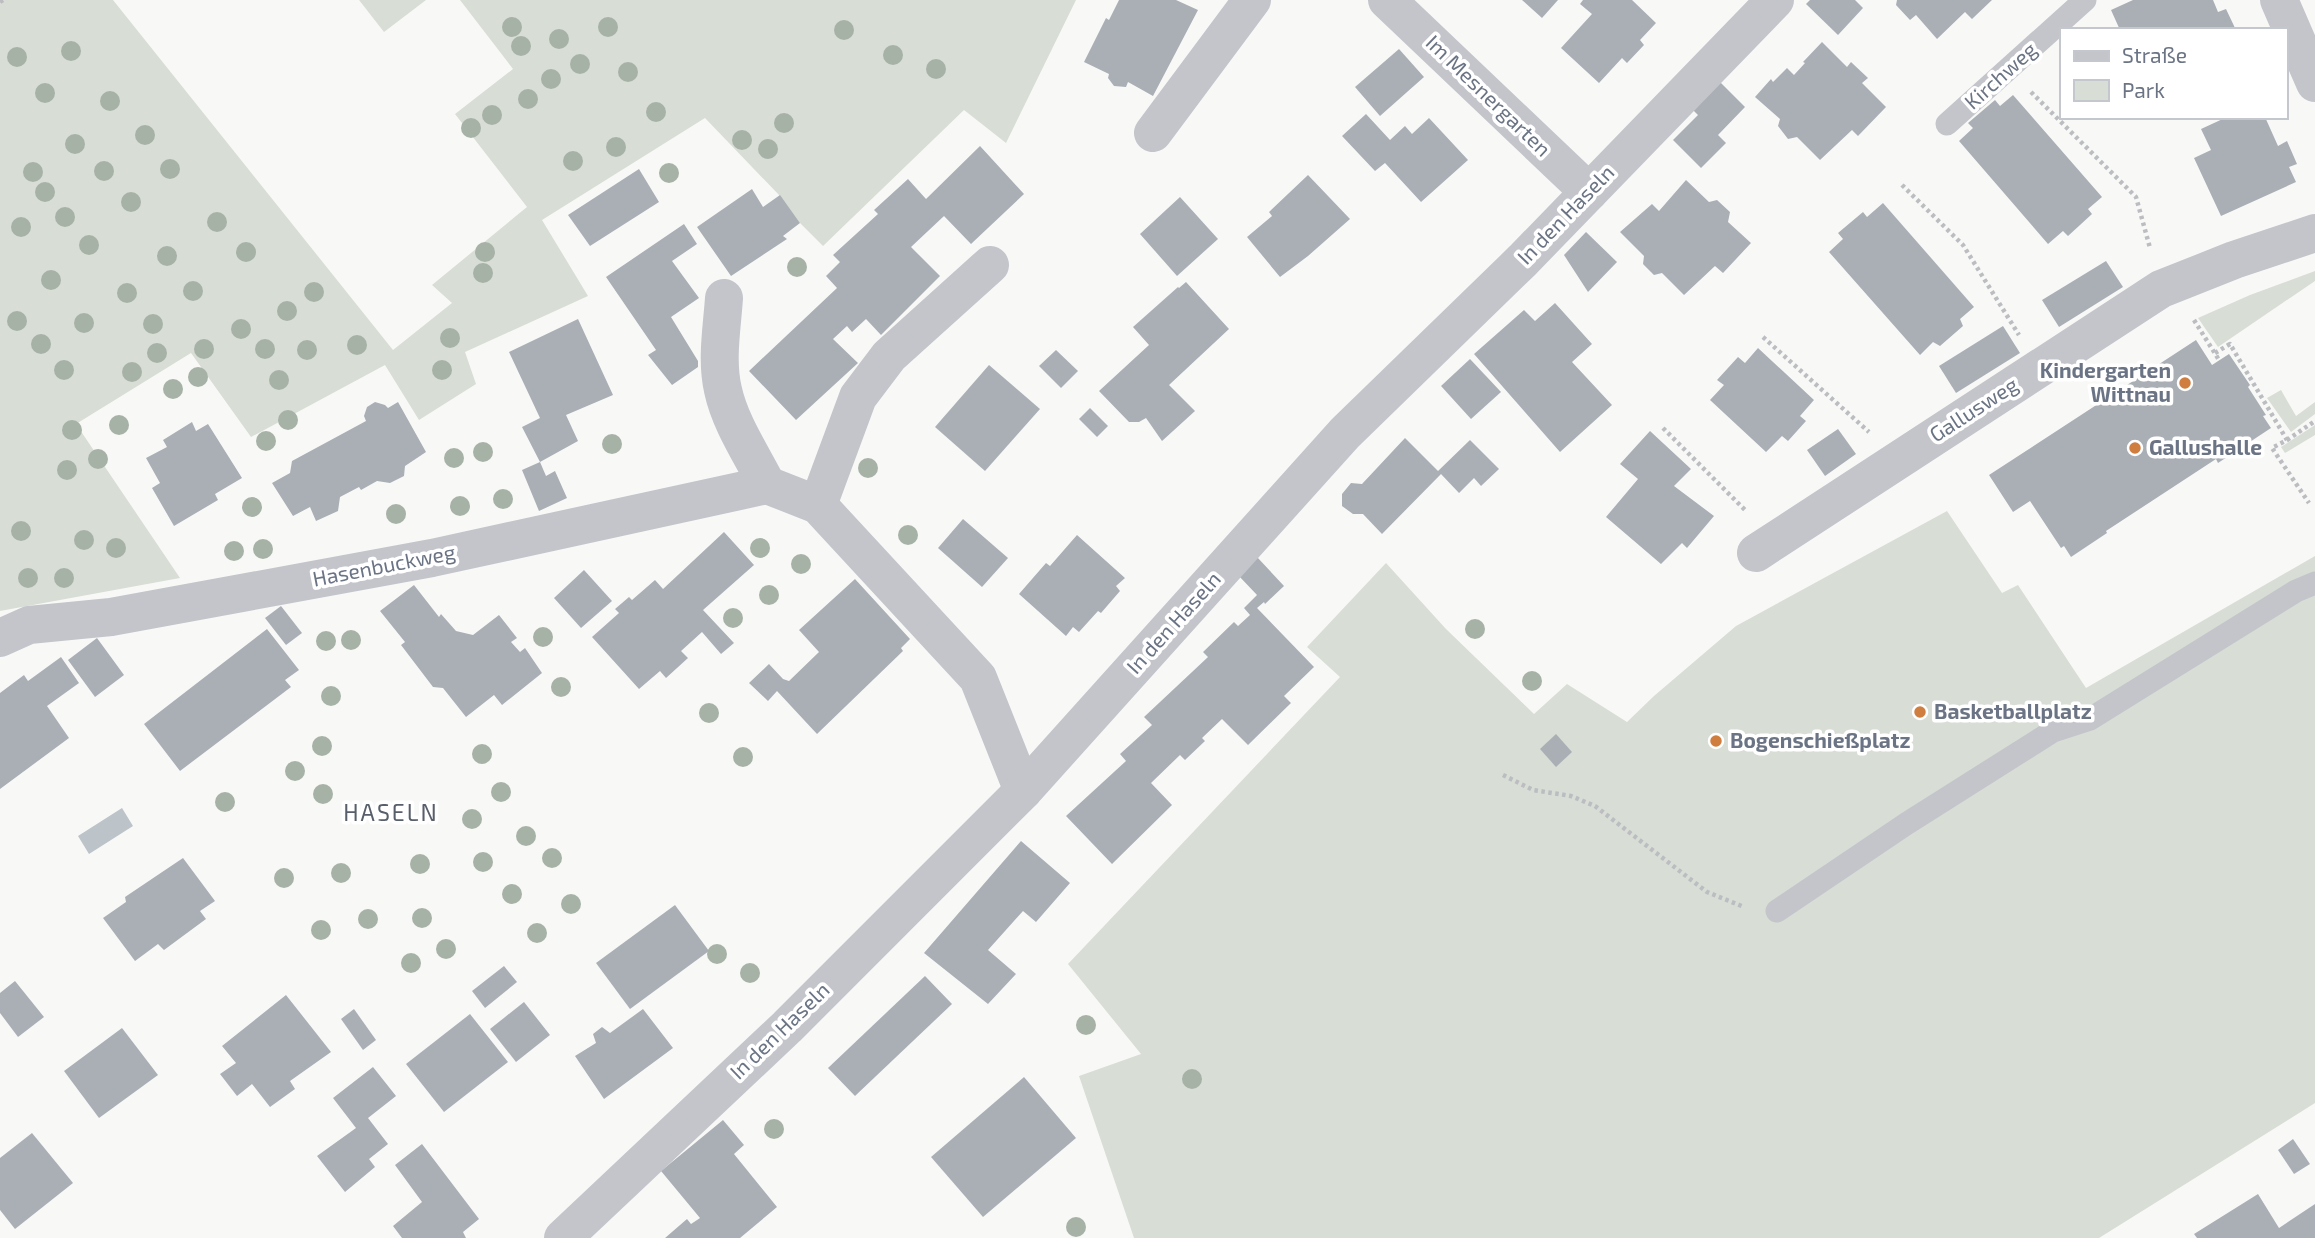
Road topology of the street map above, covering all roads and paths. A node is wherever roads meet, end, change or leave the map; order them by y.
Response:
1 (1252, 0) edge
2 (1388, 0) edge
3 (1775, 0) edge
4 (2085, 0) edge
5 (2279, 0) edge
6 (2008, 69) junction
7 (2315, 83) edge
8 (1947, 124) dead end
9 (1153, 133) dead end
10 (1902, 185) dead end
11 (1589, 191) junction
12 (2315, 233) edge
13 (990, 265) dead end
14 (2161, 289) junction
15 (724, 298) dead end
16 (1763, 337) dead end
17 (2215, 353) dead end
18 (2038, 368) junction
19 (2315, 421) edge
20 (1663, 428) dead end
21 (2287, 440) junction
22 (1900, 458) junction
23 (766, 485) junction
24 (2309, 503) dead end
25 (818, 505) junction
26 (1766, 547) joint
27 (2315, 583) edge
28 (0, 638) edge
29 (1503, 775) dead end
30 (1023, 791) junction
31 (1777, 912) joint
32 (564, 1238) edge

1 - 9 street
2 - 11 street, Im Mesnergarten
3 - 11 street, In den Haseln
4 - 6 lane, Kirchweg
5 - 7 street
6 - 8 lane, Kirchweg
6 - 14 path
10 - 18 path
11 - 30 street, In den Haseln
12 - 14 street, Gallusweg
13 - 25 street
14 - 18 street, Gallusweg
15 - 23 street
16 - 22 path
17 - 21 path
18 - 22 street, Gallusweg
19 - 21 path
20 - 26 path
21 - 24 path
22 - 26 street, Gallusweg
23 - 25 street
23 - 28 street, Hasenbuckweg
25 - 30 street
27 - 31 lane
29 - 31 path
30 - 32 street, In den Haseln

